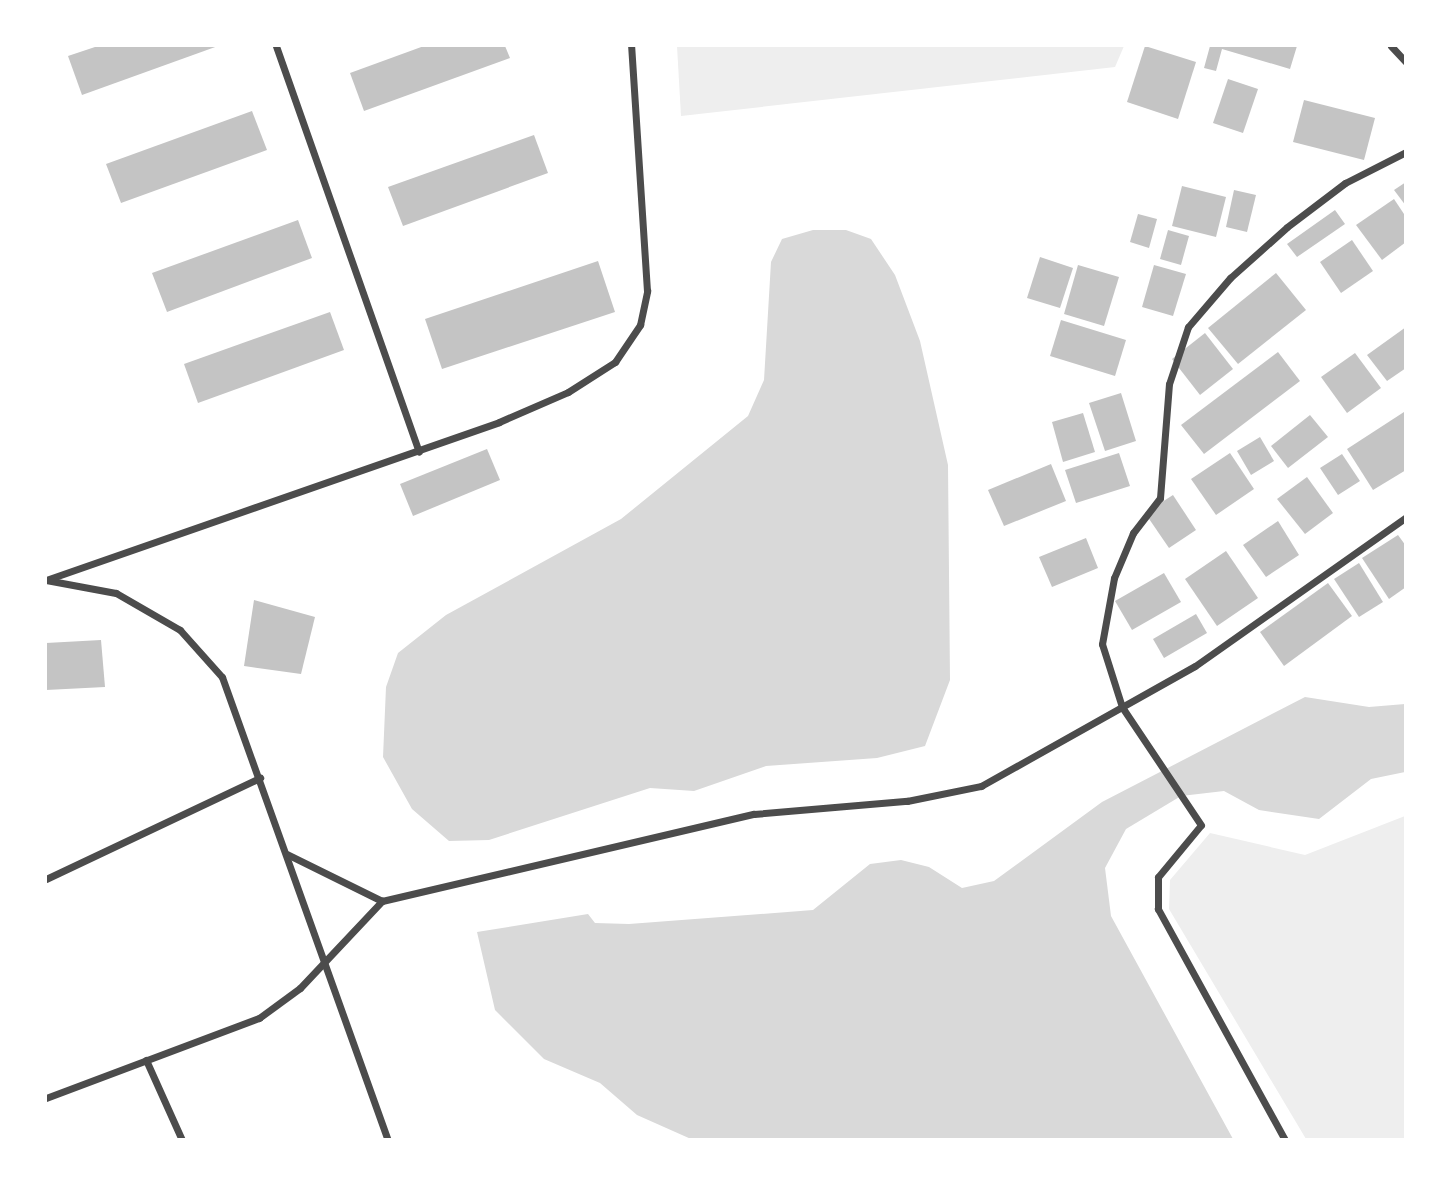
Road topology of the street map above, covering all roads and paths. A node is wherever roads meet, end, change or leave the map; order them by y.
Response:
1 (276, 46) edge
2 (631, 46) edge
3 (1391, 46) edge
4 (1405, 62) edge
5 (1405, 152) edge
6 (419, 452) junction
7 (1405, 517) edge
8 (46, 580) edge
9 (1122, 707) junction
10 (260, 778) junction
11 (287, 854) junction
12 (46, 879) edge
13 (382, 901) junction
14 (324, 959) junction
15 (146, 1060) junction
16 (46, 1098) edge
17 (182, 1139) edge
18 (388, 1139) edge
19 (1284, 1139) edge

1 - 6 street
2 - 6 street
3 - 4 street
5 - 9 street
6 - 8 street
7 - 9 street
8 - 10 street
9 - 13 street
9 - 19 street
10 - 11 street
10 - 12 street
11 - 13 street
11 - 14 street
13 - 14 street
14 - 15 street
14 - 18 street
15 - 16 street
15 - 17 street

